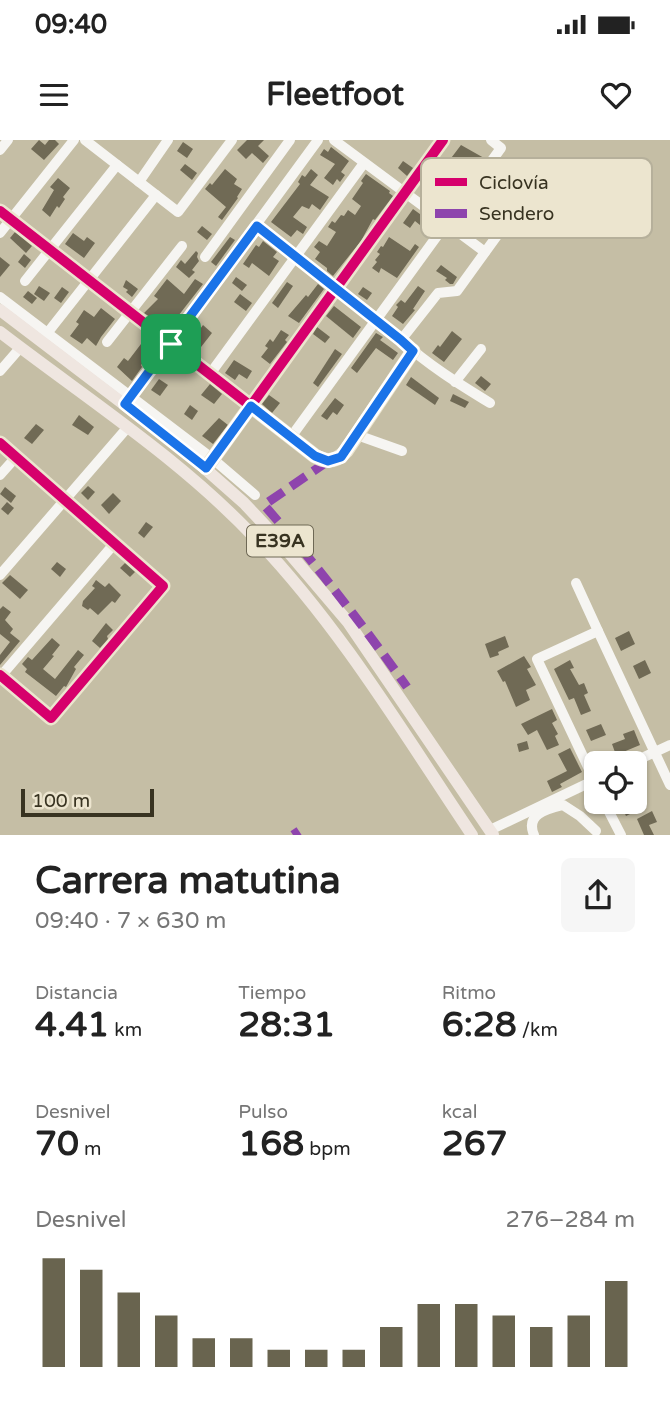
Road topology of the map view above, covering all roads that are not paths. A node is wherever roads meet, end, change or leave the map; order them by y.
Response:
1 (8, 140) edge
2 (74, 140) edge
3 (85, 140) edge
4 (168, 140) edge
5 (232, 140) edge
6 (290, 140) edge
7 (297, 140) edge
8 (334, 140) edge
9 (443, 140) edge
10 (491, 140) edge
11 (101, 145) edge
12 (315, 145) edge
13 (0, 150) edge
14 (430, 158) edge
15 (494, 158) edge
16 (364, 163) junction
17 (117, 165) junction
18 (421, 171) edge
19 (139, 182) junction
20 (405, 194) junction
21 (156, 195) junction
22 (421, 205) edge
23 (0, 211) edge
24 (11, 219) junction
25 (257, 226) junction
26 (224, 230) junction
27 (0, 233) edge
28 (435, 238) edge
29 (466, 238) edge
30 (495, 238) edge
31 (243, 245) junction
32 (182, 246) dead end
33 (51, 251) junction
34 (485, 252) junction
35 (205, 257) dead end
36 (296, 257) junction
37 (25, 281) dead end
38 (90, 281) junction
39 (336, 289) junction
40 (0, 297) edge
41 (0, 310) edge
42 (130, 313) junction
43 (376, 320) junction
44 (0, 332) edge
45 (45, 337) junction
46 (401, 340) junction
47 (107, 342) dead end
48 (171, 344) junction
49 (20, 348) junction
50 (481, 349) dead end
51 (413, 351) junction
52 (0, 371) edge
53 (210, 374) junction
54 (455, 382) junction
55 (128, 400) junction
56 (490, 403) dead end
57 (251, 406) junction
58 (127, 428) junction
59 (357, 435) junction
60 (290, 437) junction
61 (0, 443) edge
62 (402, 451) dead end
63 (16, 457) junction
64 (210, 463) junction
65 (0, 475) edge
66 (255, 495) dead end
67 (64, 500) junction
68 (114, 544) junction
69 (0, 575) edge
70 (576, 583) dead end
71 (598, 631) junction
72 (1, 675) edge
73 (670, 745) edge
74 (654, 752) junction
75 (647, 755) edge
76 (584, 757) edge
77 (670, 785) edge
78 (584, 788) edge
79 (611, 814) edge
80 (615, 822) junction
81 (491, 832) edge
82 (594, 833) edge
83 (472, 835) edge
84 (534, 835) edge
85 (621, 835) edge

1 - 13 street
2 - 24 street
3 - 11 street
4 - 19 street
5 - 21 street
6 - 26 street
7 - 12 street
8 - 16 street
9 - 14 street
10 - 15 street
11 - 17 street
12 - 25 street
16 - 20 street
16 - 36 street
17 - 19 street
17 - 33 street
18 - 20 street
19 - 21 street
20 - 22 street
20 - 39 street
21 - 38 street
23 - 24 street
24 - 27 street
24 - 33 street
25 - 31 street
25 - 36 street
26 - 31 street
26 - 35 street
28 - 43 street
29 - 34 street
30 - 34 street
31 - 48 street
32 - 42 street
33 - 37 street
33 - 38 street
34 - 46 street
36 - 39 street
36 - 53 street
38 - 42 street
38 - 45 street
39 - 43 street
39 - 57 street
40 - 45 street
41 - 45 main road, E39A
42 - 47 street
42 - 48 street
43 - 46 street
43 - 60 street
44 - 49 main road, E39A
45 - 55 main road, E39A
46 - 51 street
48 - 53 street
48 - 55 street
49 - 52 street
49 - 58 main road, E39A
50 - 54 street
51 - 54 street
51 - 59 street
53 - 57 street
54 - 56 street
55 - 64 main road, E39A
57 - 60 street
57 - 64 street
58 - 67 street
58 - 83 main road, E39A
59 - 60 street
59 - 62 street
61 - 63 street
63 - 65 street
63 - 67 street
64 - 66 street
64 - 81 main road, E39A
67 - 68 street
67 - 69 street
68 - 72 street
68 - 72 street
70 - 71 street
71 - 74 street
71 - 76 street
73 - 74 street
74 - 75 street
74 - 77 street
78 - 81 street
79 - 80 street
80 - 82 street
80 - 85 street
82 - 84 street

